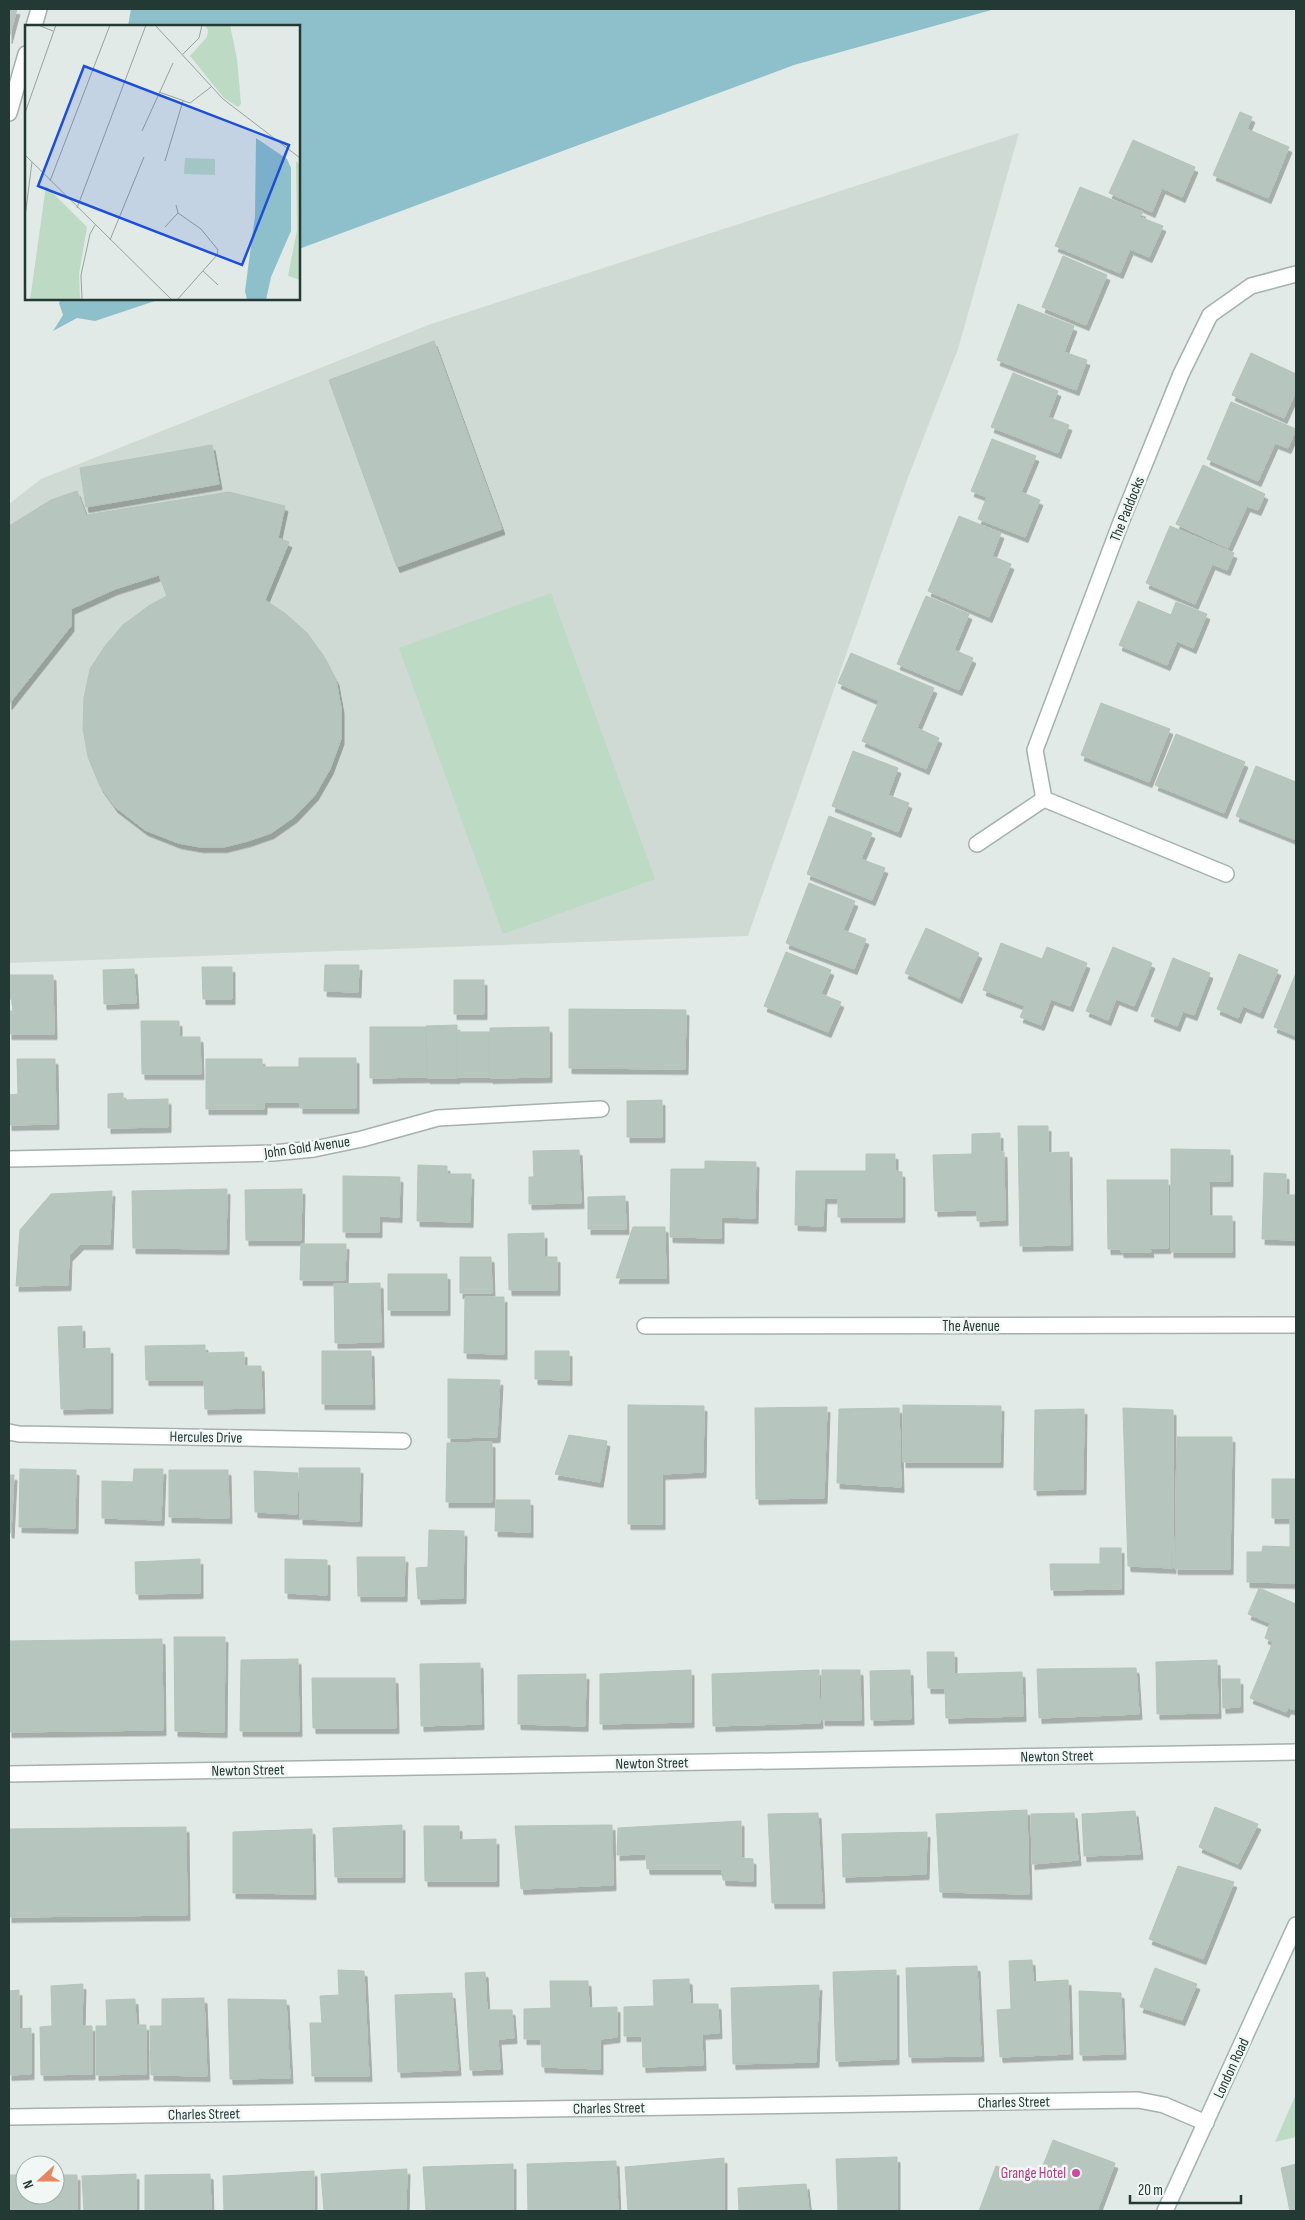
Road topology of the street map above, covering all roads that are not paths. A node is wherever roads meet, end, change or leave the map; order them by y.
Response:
1 (39, 9) edge
2 (34, 25) edge
3 (25, 57) edge
4 (9, 113) edge
5 (1296, 274) edge
6 (1044, 799) junction
7 (977, 844) dead end
8 (1226, 874) dead end
9 (601, 1110) dead end
10 (9, 1159) edge
11 (1296, 1325) edge
12 (645, 1326) dead end
13 (9, 1432) edge
14 (402, 1441) dead end
15 (1296, 1752) edge
16 (9, 1774) edge
17 (1296, 1925) edge
18 (9, 2117) edge
19 (1206, 2123) junction
20 (1165, 2211) edge

1 - 2 street
3 - 4 street
5 - 6 street, The Paddocks
6 - 7 street
6 - 8 street
9 - 10 street, John Gold Avenue
11 - 12 street, The Avenue
13 - 14 street, Hercules Drive
15 - 16 street, Newton Street
17 - 19 street, London Road
18 - 19 street, Charles Street
19 - 20 street, London Road

